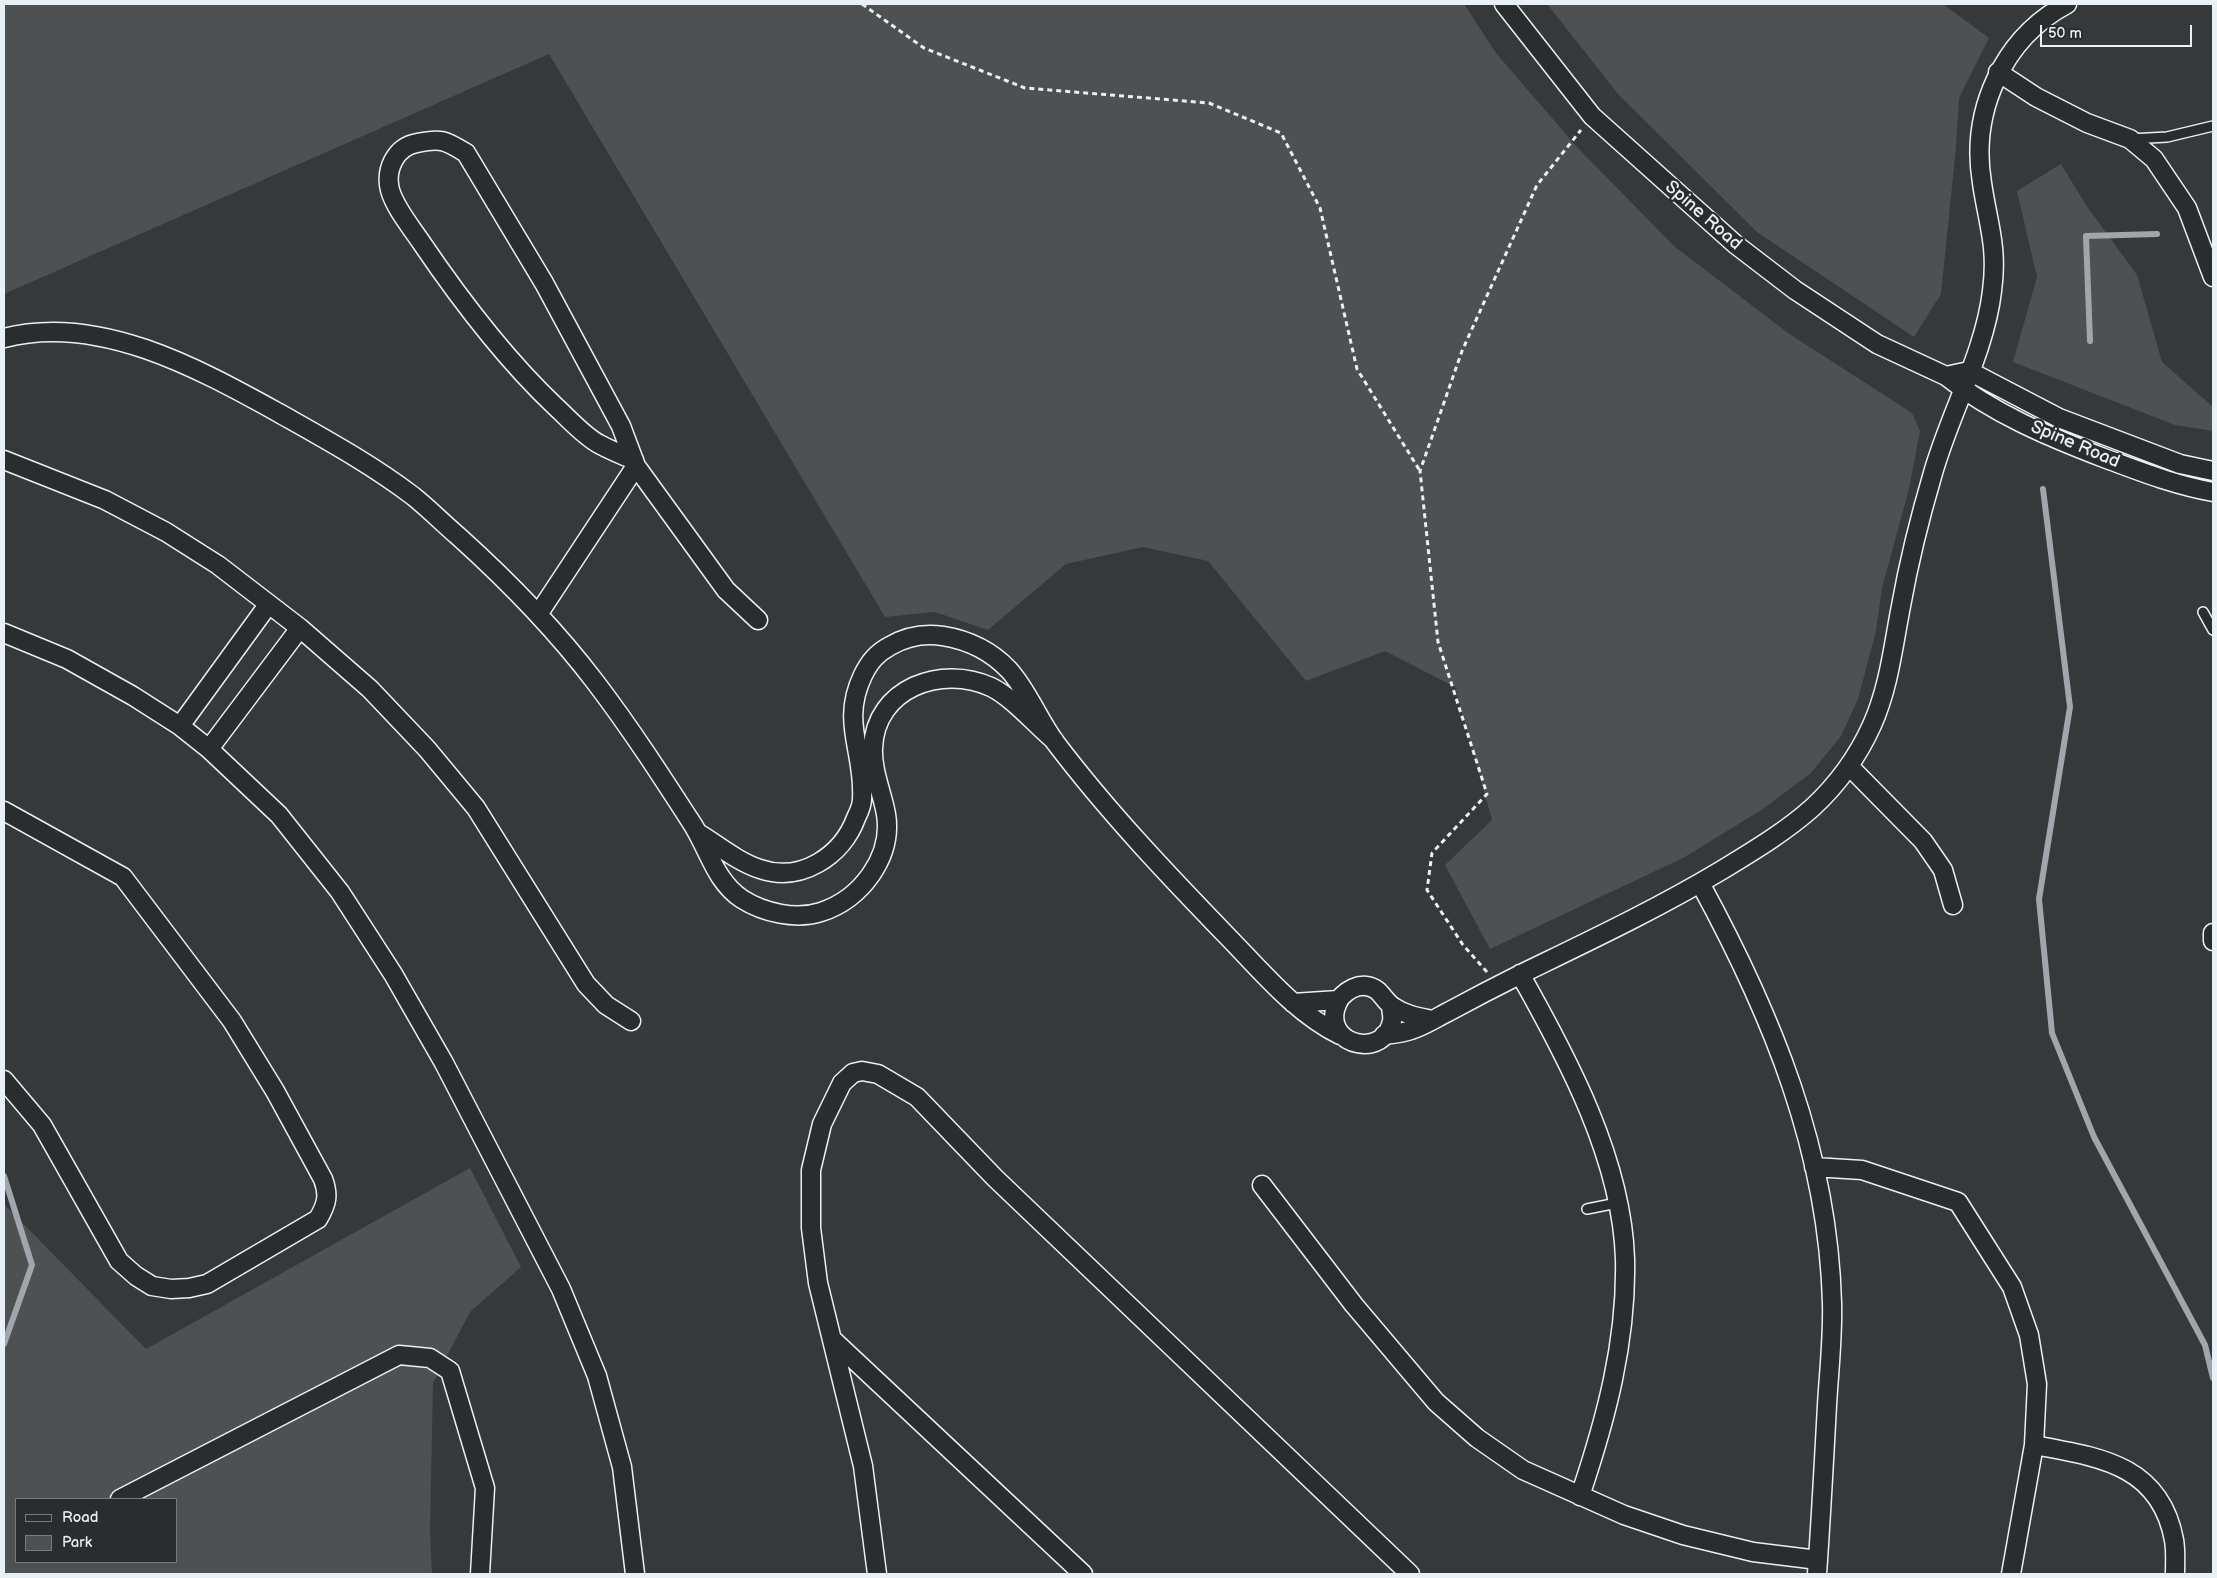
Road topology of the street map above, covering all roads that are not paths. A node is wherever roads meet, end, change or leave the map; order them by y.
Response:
1 (1504, 4) edge
2 (2068, 4) edge
3 (1998, 72) junction
4 (2213, 126) edge
5 (2130, 139) junction
6 (2213, 276) edge
7 (4, 338) edge
8 (1969, 371) junction
9 (1946, 376) junction
10 (1962, 389) junction
11 (4, 460) edge
12 (635, 463) junction
13 (2213, 471) edge
14 (2213, 492) edge
15 (268, 605) junction
16 (2203, 612) dead end
17 (539, 613) junction
18 (758, 620) dead end
19 (300, 628) junction
20 (2213, 630) edge
21 (4, 633) edge
22 (180, 726) junction
23 (1054, 740) junction
24 (209, 749) junction
25 (1849, 766) junction
26 (4, 811) edge
27 (698, 833) junction
28 (1700, 883) junction
29 (1953, 905) dead end
30 (2213, 933) edge
31 (2213, 941) edge
32 (1520, 974) junction
33 (1338, 1000) junction
34 (1294, 1003) junction
35 (1391, 1005) junction
36 (1432, 1020) junction
37 (631, 1021) dead end
38 (1340, 1035) junction
39 (1384, 1035) junction
40 (4, 1080) edge
41 (1814, 1167) junction
42 (1262, 1185) dead end
43 (1617, 1203) junction
44 (1587, 1210) dead end
45 (832, 1340) junction
46 (2034, 1444) junction
47 (1580, 1496) junction
48 (122, 1498) edge
49 (1818, 1567) edge
50 (480, 1574) edge
51 (634, 1574) edge
52 (877, 1574) edge
53 (1083, 1574) edge
54 (1410, 1574) edge
55 (2011, 1574) edge
56 (2175, 1574) edge

1 - 9 street, Spine Road
2 - 3 street
3 - 5 street
3 - 8 street
4 - 5 lane
5 - 6 street
7 - 17 street
8 - 9 street
8 - 10 street
8 - 13 street, Spine Road
9 - 10 street, Spine Road
10 - 14 street, Spine Road
10 - 25 street
11 - 15 street
12 - 12 street
12 - 17 street
12 - 18 street
15 - 19 street
15 - 22 street
16 - 20 lane
17 - 27 street
19 - 24 street
19 - 37 street
21 - 22 street
22 - 24 street
23 - 27 street
23 - 27 street
23 - 34 street
24 - 51 street
25 - 28 street
25 - 29 street
26 - 40 street
28 - 32 street
28 - 41 street
30 - 31 street
32 - 36 street
32 - 43 street
33 - 34 street
33 - 35 street
33 - 38 street
34 - 38 street
35 - 36 street
35 - 39 street
36 - 39 street
38 - 39 street
41 - 46 street
41 - 49 street
42 - 47 street
43 - 44 lane
43 - 47 street
45 - 52 street
45 - 53 street
45 - 54 street
46 - 55 street
46 - 56 street
47 - 49 street
48 - 50 street

